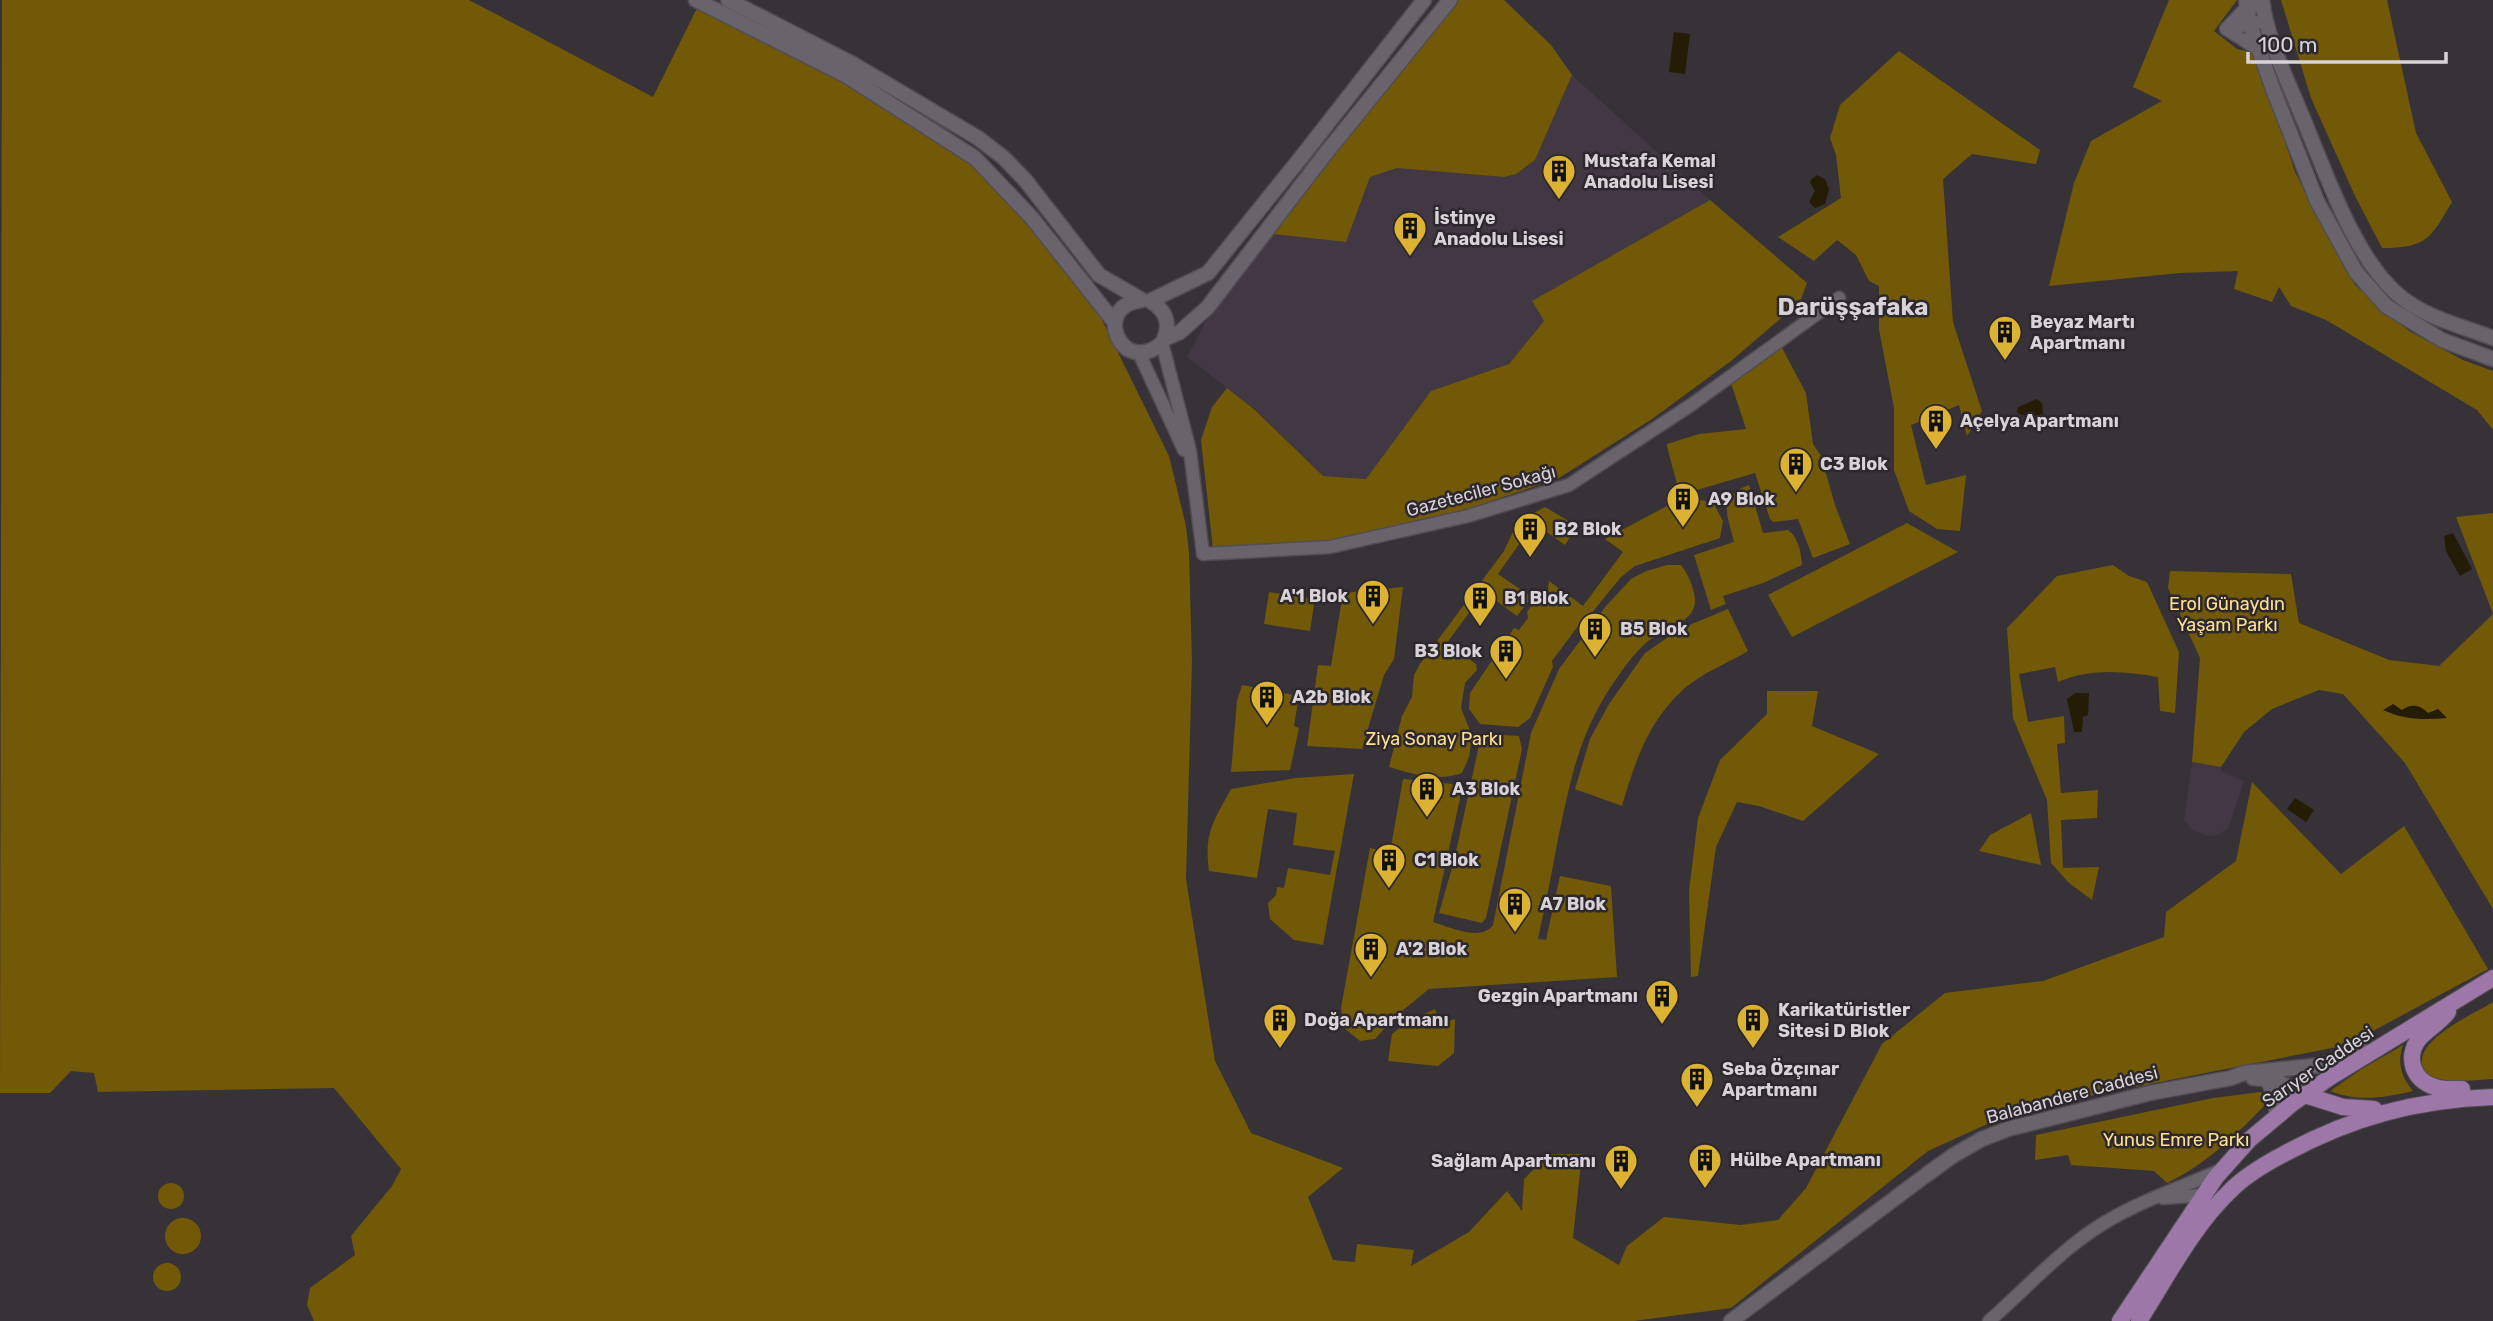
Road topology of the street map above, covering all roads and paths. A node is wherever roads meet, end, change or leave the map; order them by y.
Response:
1 (696, 0) edge
2 (728, 0) edge
3 (1424, 0) edge
4 (1450, 0) edge
5 (2262, 2) edge
6 (2246, 4) edge
7 (2265, 21) junction
8 (2250, 25) junction
9 (2227, 29) junction
10 (808, 49) junction
11 (2259, 50) junction
12 (1839, 298) dead end
13 (1146, 301) junction
14 (1115, 323) junction
15 (2493, 338) edge
16 (1163, 341) junction
17 (1139, 353) junction
18 (2493, 359) edge
19 (1190, 464) junction
20 (2493, 978) edge
21 (2458, 999) junction
22 (2375, 1050) junction
23 (2231, 1078) junction
24 (2266, 1078) junction
25 (2493, 1094) edge
26 (2305, 1095) junction
27 (2394, 1109) junction
28 (2277, 1116) junction
29 (2221, 1170) junction
30 (2233, 1187) junction
31 (2203, 1195) junction
32 (2156, 1198) junction
33 (1731, 1321) edge
34 (1989, 1321) edge
35 (2120, 1321) edge
36 (2139, 1321) edge

1 - 10 main road
2 - 10 main road
3 - 13 main road
4 - 16 main road
5 - 6 street
5 - 7 main road
6 - 8 main road
6 - 9 street
7 - 8 street
7 - 15 main road
8 - 9 street
8 - 11 main road
9 - 11 street
10 - 13 main road
10 - 14 main road
11 - 18 main road
12 - 19 street, Gazeteciler Sokağı
13 - 14 main road
13 - 16 main road
14 - 17 main road
16 - 17 main road
16 - 19 street
17 - 19 street
20 - 21 main road, Sarıyer Caddesi
21 - 22 main road, Sarıyer Caddesi
21 - 25 main road
22 - 23 main road
22 - 26 main road, Sarıyer Caddesi
23 - 24 main road
23 - 33 main road, Balabandere Caddesi
24 - 26 main road
24 - 28 main road
25 - 27 main road
26 - 27 main road
26 - 28 main road, Sarıyer Caddesi
27 - 30 main road
28 - 29 main road, Sarıyer Caddesi
29 - 31 main road, Sarıyer Caddesi
29 - 32 street
30 - 31 main road
30 - 36 main road
31 - 32 street
31 - 35 main road, Sarıyer Caddesi
32 - 34 street

